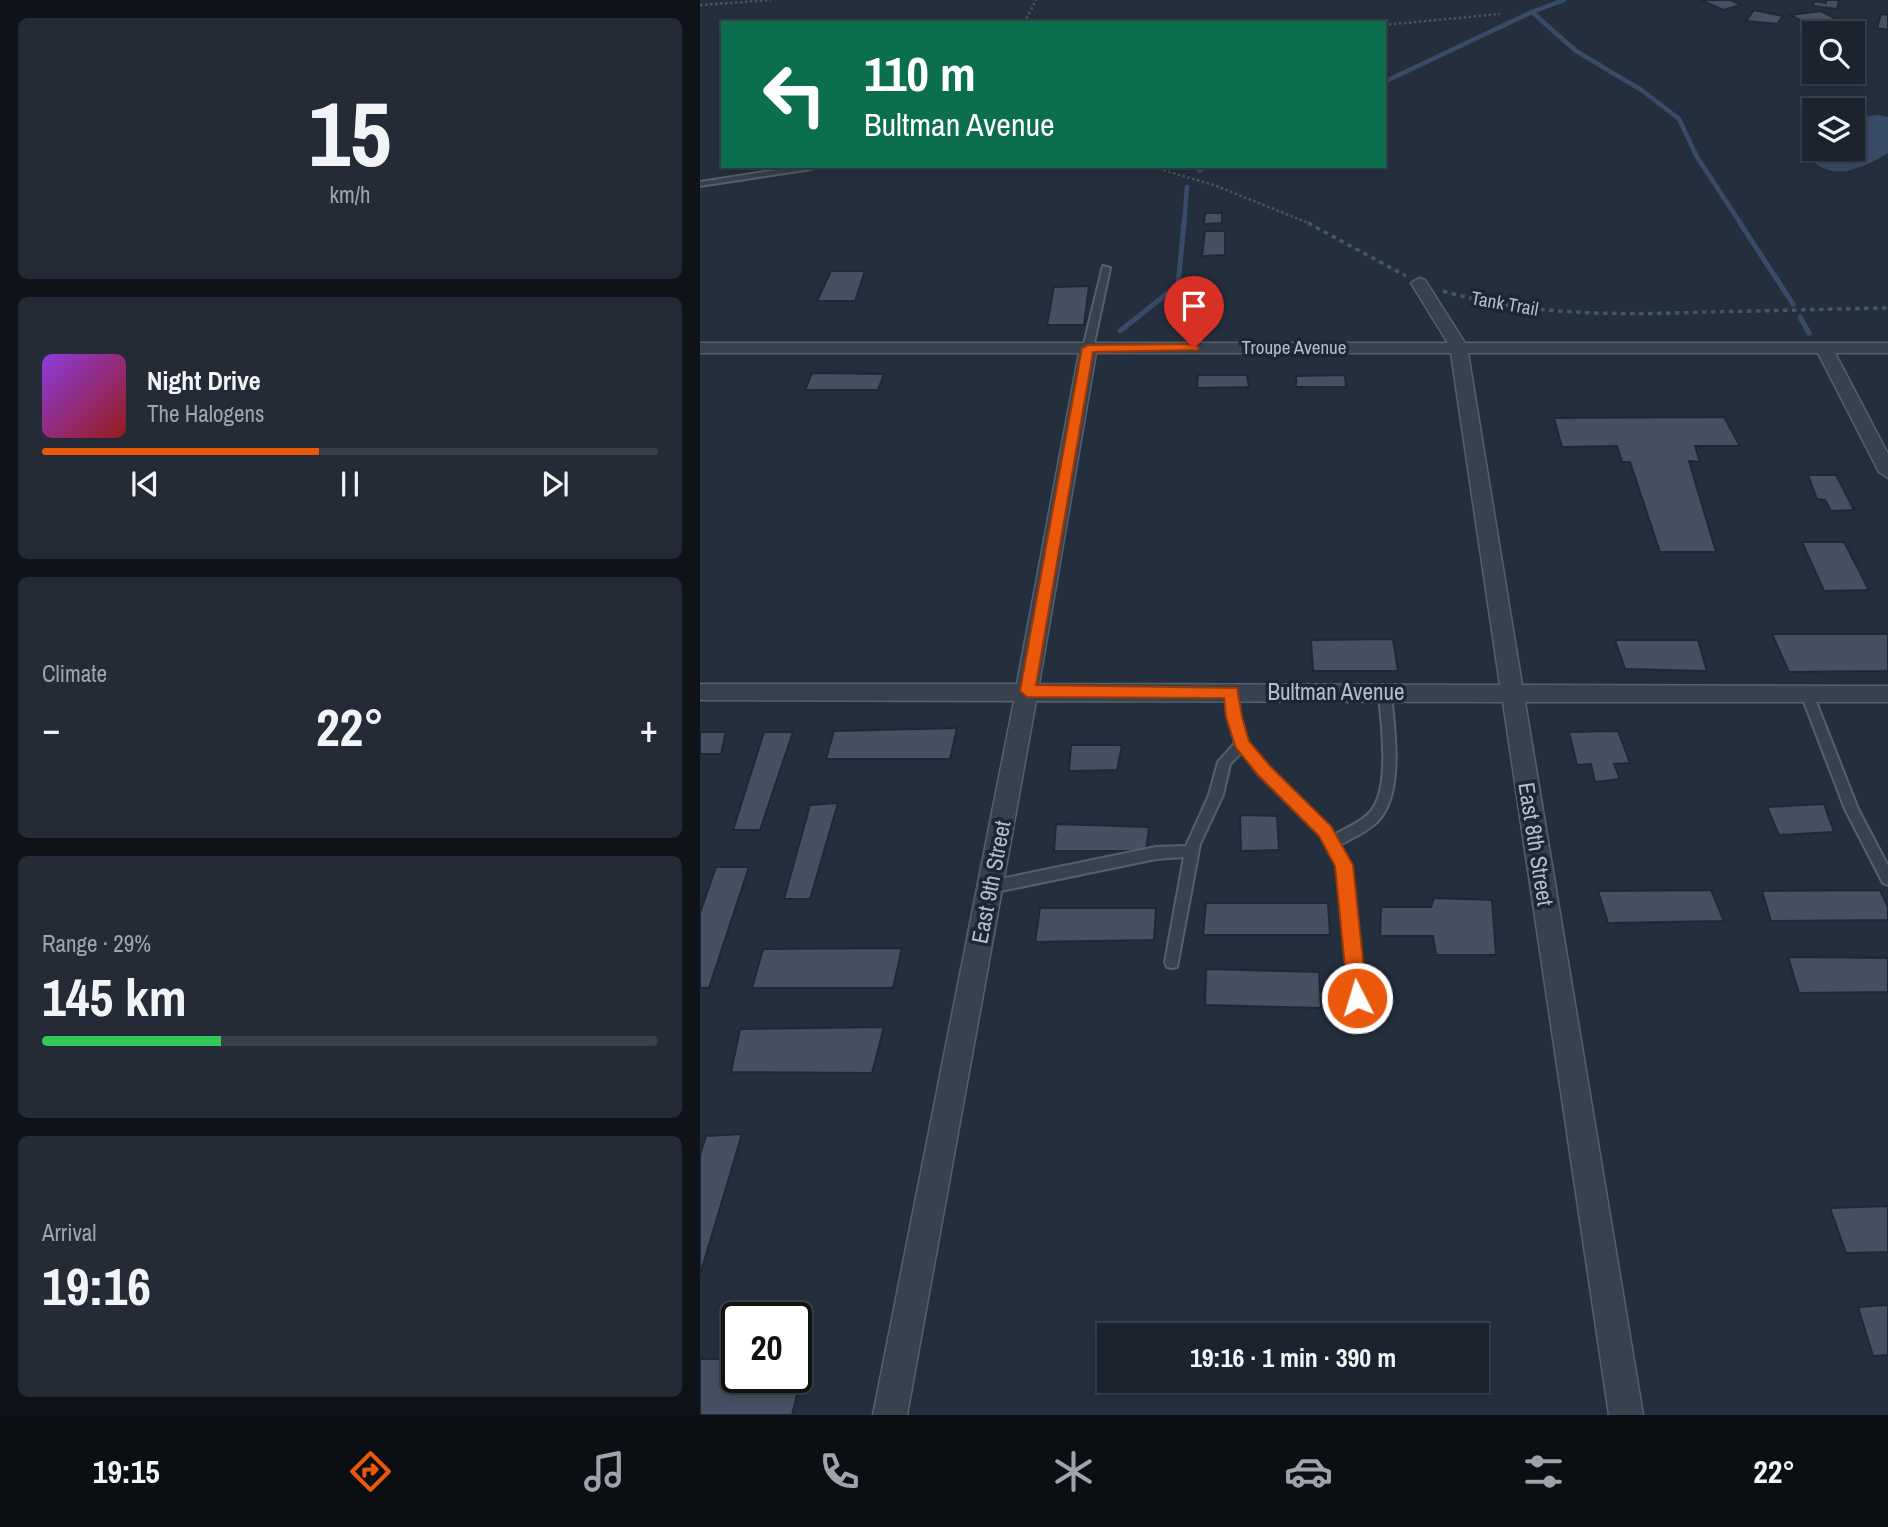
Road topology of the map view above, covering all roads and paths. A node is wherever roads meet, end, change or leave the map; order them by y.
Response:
1 (771, 0) edge
2 (1036, 0) edge
3 (700, 5) edge
4 (1500, 14) dead end
5 (1025, 21) edge
6 (1386, 25) edge
7 (805, 168) edge
8 (1156, 168) edge
9 (700, 184) edge
10 (1106, 268) dead end
11 (1419, 283) junction
12 (1888, 308) edge
13 (1458, 346) junction
14 (1088, 348) junction
15 (1824, 348) junction
16 (1888, 348) edge
17 (702, 352) edge
18 (1888, 472) edge
19 (1027, 691) junction
20 (700, 692) edge
21 (1232, 692) junction
22 (1385, 693) junction
23 (1513, 694) junction
24 (1807, 694) junction
25 (1888, 694) edge
26 (1242, 744) junction
27 (1332, 843) junction
28 (1192, 851) junction
29 (1888, 879) edge
30 (990, 887) junction
31 (1172, 962) dead end
32 (1357, 998) dead end
33 (890, 1415) edge
34 (1626, 1415) edge

1 - 3 path
2 - 5 path
4 - 6 path
7 - 9 lane
8 - 11 path, Tank Trail
10 - 14 lane
11 - 12 path, Tank Trail
11 - 13 street, East 8th Street
13 - 14 street, Troupe Avenue
13 - 15 street, Troupe Avenue
13 - 23 street, East 8th Street
14 - 17 street, Troupe Avenue
14 - 19 street, East 9th Street
15 - 16 street, Troupe Avenue
15 - 18 street
19 - 20 street, Bultman Avenue
19 - 21 street, Bultman Avenue
19 - 30 street, East 9th Street
21 - 22 street, Bultman Avenue
21 - 26 lane
22 - 23 street, Bultman Avenue
22 - 27 lane
23 - 24 street, Bultman Avenue
23 - 34 street, East 8th Street
24 - 25 street, Bultman Avenue
24 - 29 lane
26 - 27 lane
26 - 28 lane
27 - 32 lane
28 - 30 lane
28 - 31 lane
30 - 33 street, East 9th Street

